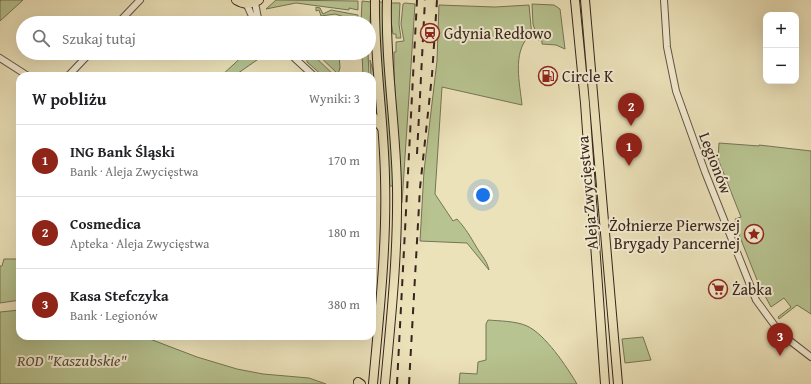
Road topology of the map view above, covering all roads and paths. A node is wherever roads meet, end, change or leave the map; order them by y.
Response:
1 (140, 0) edge
2 (236, 0) edge
3 (375, 0) edge
4 (387, 0) edge
5 (575, 0) edge
6 (585, 0) edge
7 (664, 0) edge
8 (253, 2) edge
9 (125, 16) edge
10 (253, 16) edge
11 (375, 16) edge
12 (376, 49) edge
13 (0, 58) edge
14 (83, 60) edge
15 (297, 60) edge
16 (22, 72) edge
17 (72, 72) edge
18 (310, 72) edge
19 (376, 120) edge
20 (382, 129) junction
21 (811, 357) edge
22 (373, 384) edge
23 (385, 384) edge
24 (605, 384) edge
25 (618, 384) edge

1 - 9 street
2 - 8 main road
3 - 11 main road
4 - 23 main road
5 - 24 main road, Aleja Zwycięstwa
6 - 25 main road, Aleja Zwycięstwa
7 - 21 street, Legionów
8 - 10 street
12 - 20 main road
13 - 16 street
14 - 17 street
15 - 18 street
19 - 20 main road
20 - 22 main road

